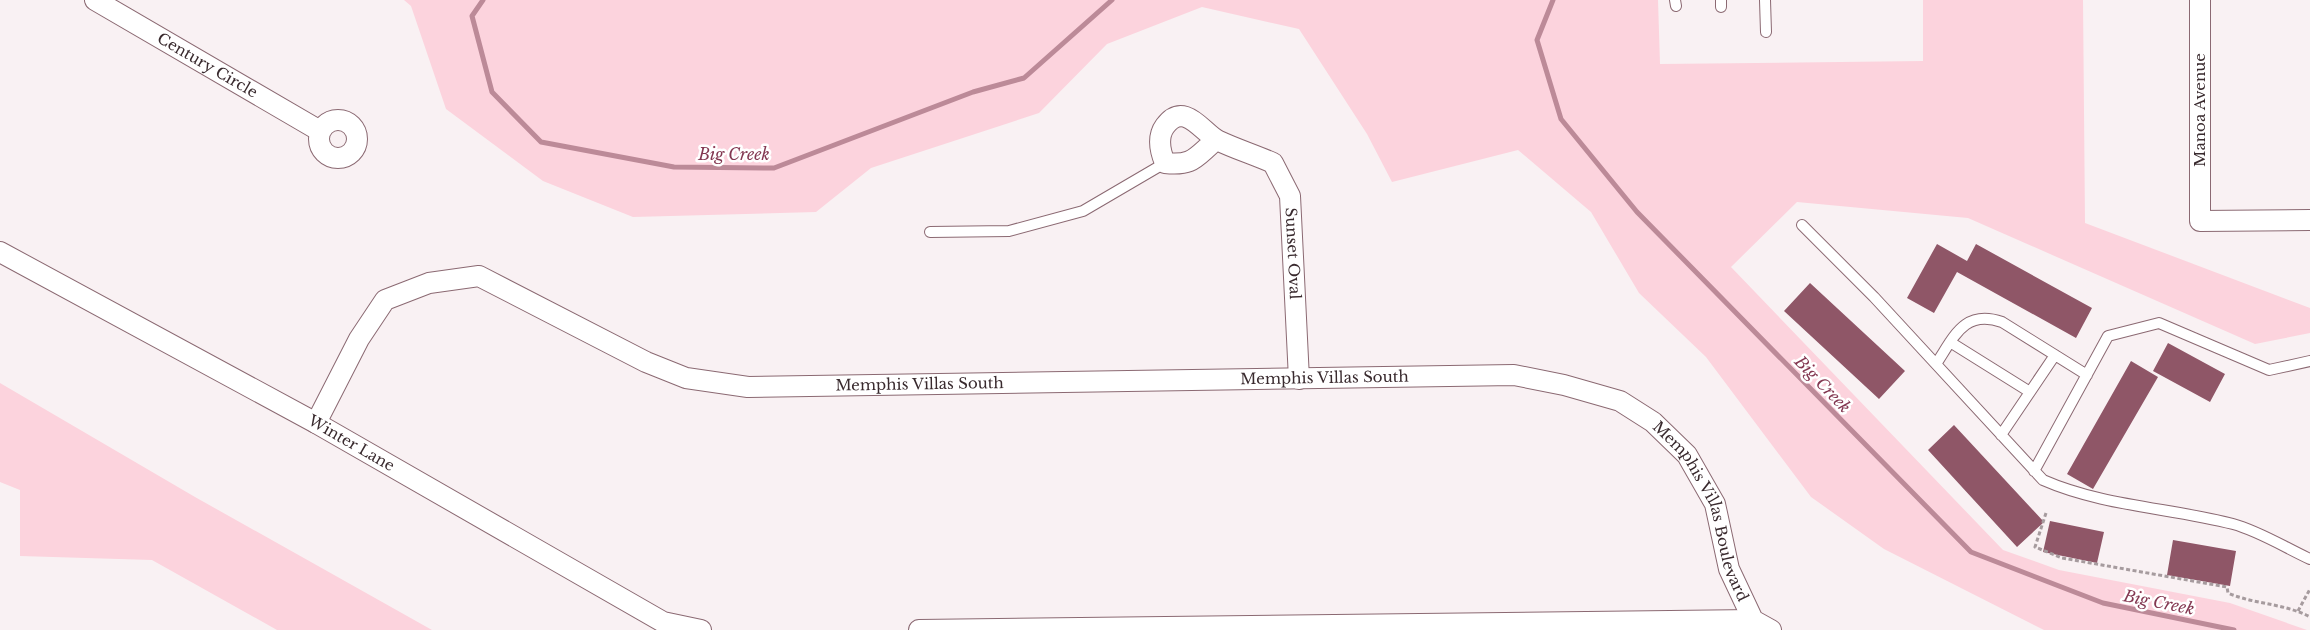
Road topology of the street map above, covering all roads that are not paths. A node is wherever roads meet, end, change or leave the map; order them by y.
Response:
1 (94, 0) edge
2 (1765, 0) edge
3 (2200, 0) edge
4 (1766, 32) dead end
5 (320, 131) dead end
6 (1216, 140) junction
7 (1165, 162) junction
8 (2310, 220) edge
9 (1802, 225) dead end
10 (930, 232) dead end
11 (0, 252) edge
12 (1950, 342) junction
13 (2055, 355) junction
14 (2310, 361) edge
15 (1936, 364) junction
16 (2087, 375) junction
17 (1299, 378) junction
18 (2030, 392) junction
19 (1620, 400) joint
20 (316, 423) junction
21 (2001, 435) junction
22 (2034, 471) junction
23 (2310, 560) edge
24 (1753, 620) junction
25 (701, 630) edge
26 (919, 630) edge
27 (1771, 630) edge

1 - 5 street, Century Circle
2 - 4 lane
3 - 8 street, Manoa Avenue
6 - 7 street
6 - 7 street, Sunset Oval
6 - 17 street, Sunset Oval
7 - 10 lane
9 - 15 lane
11 - 20 street, Winter Lane
12 - 13 lane
12 - 15 lane
12 - 18 lane
13 - 16 lane
13 - 18 lane
14 - 16 lane
15 - 21 lane
16 - 22 lane
17 - 19 street, Memphis Villas South
17 - 20 street, Memphis Villas South
18 - 21 lane
19 - 24 street, Memphis Villas Boulevard
20 - 25 street, Winter Lane
21 - 22 lane
22 - 23 lane
24 - 26 street
24 - 27 street, Memphis Villas Boulevard

